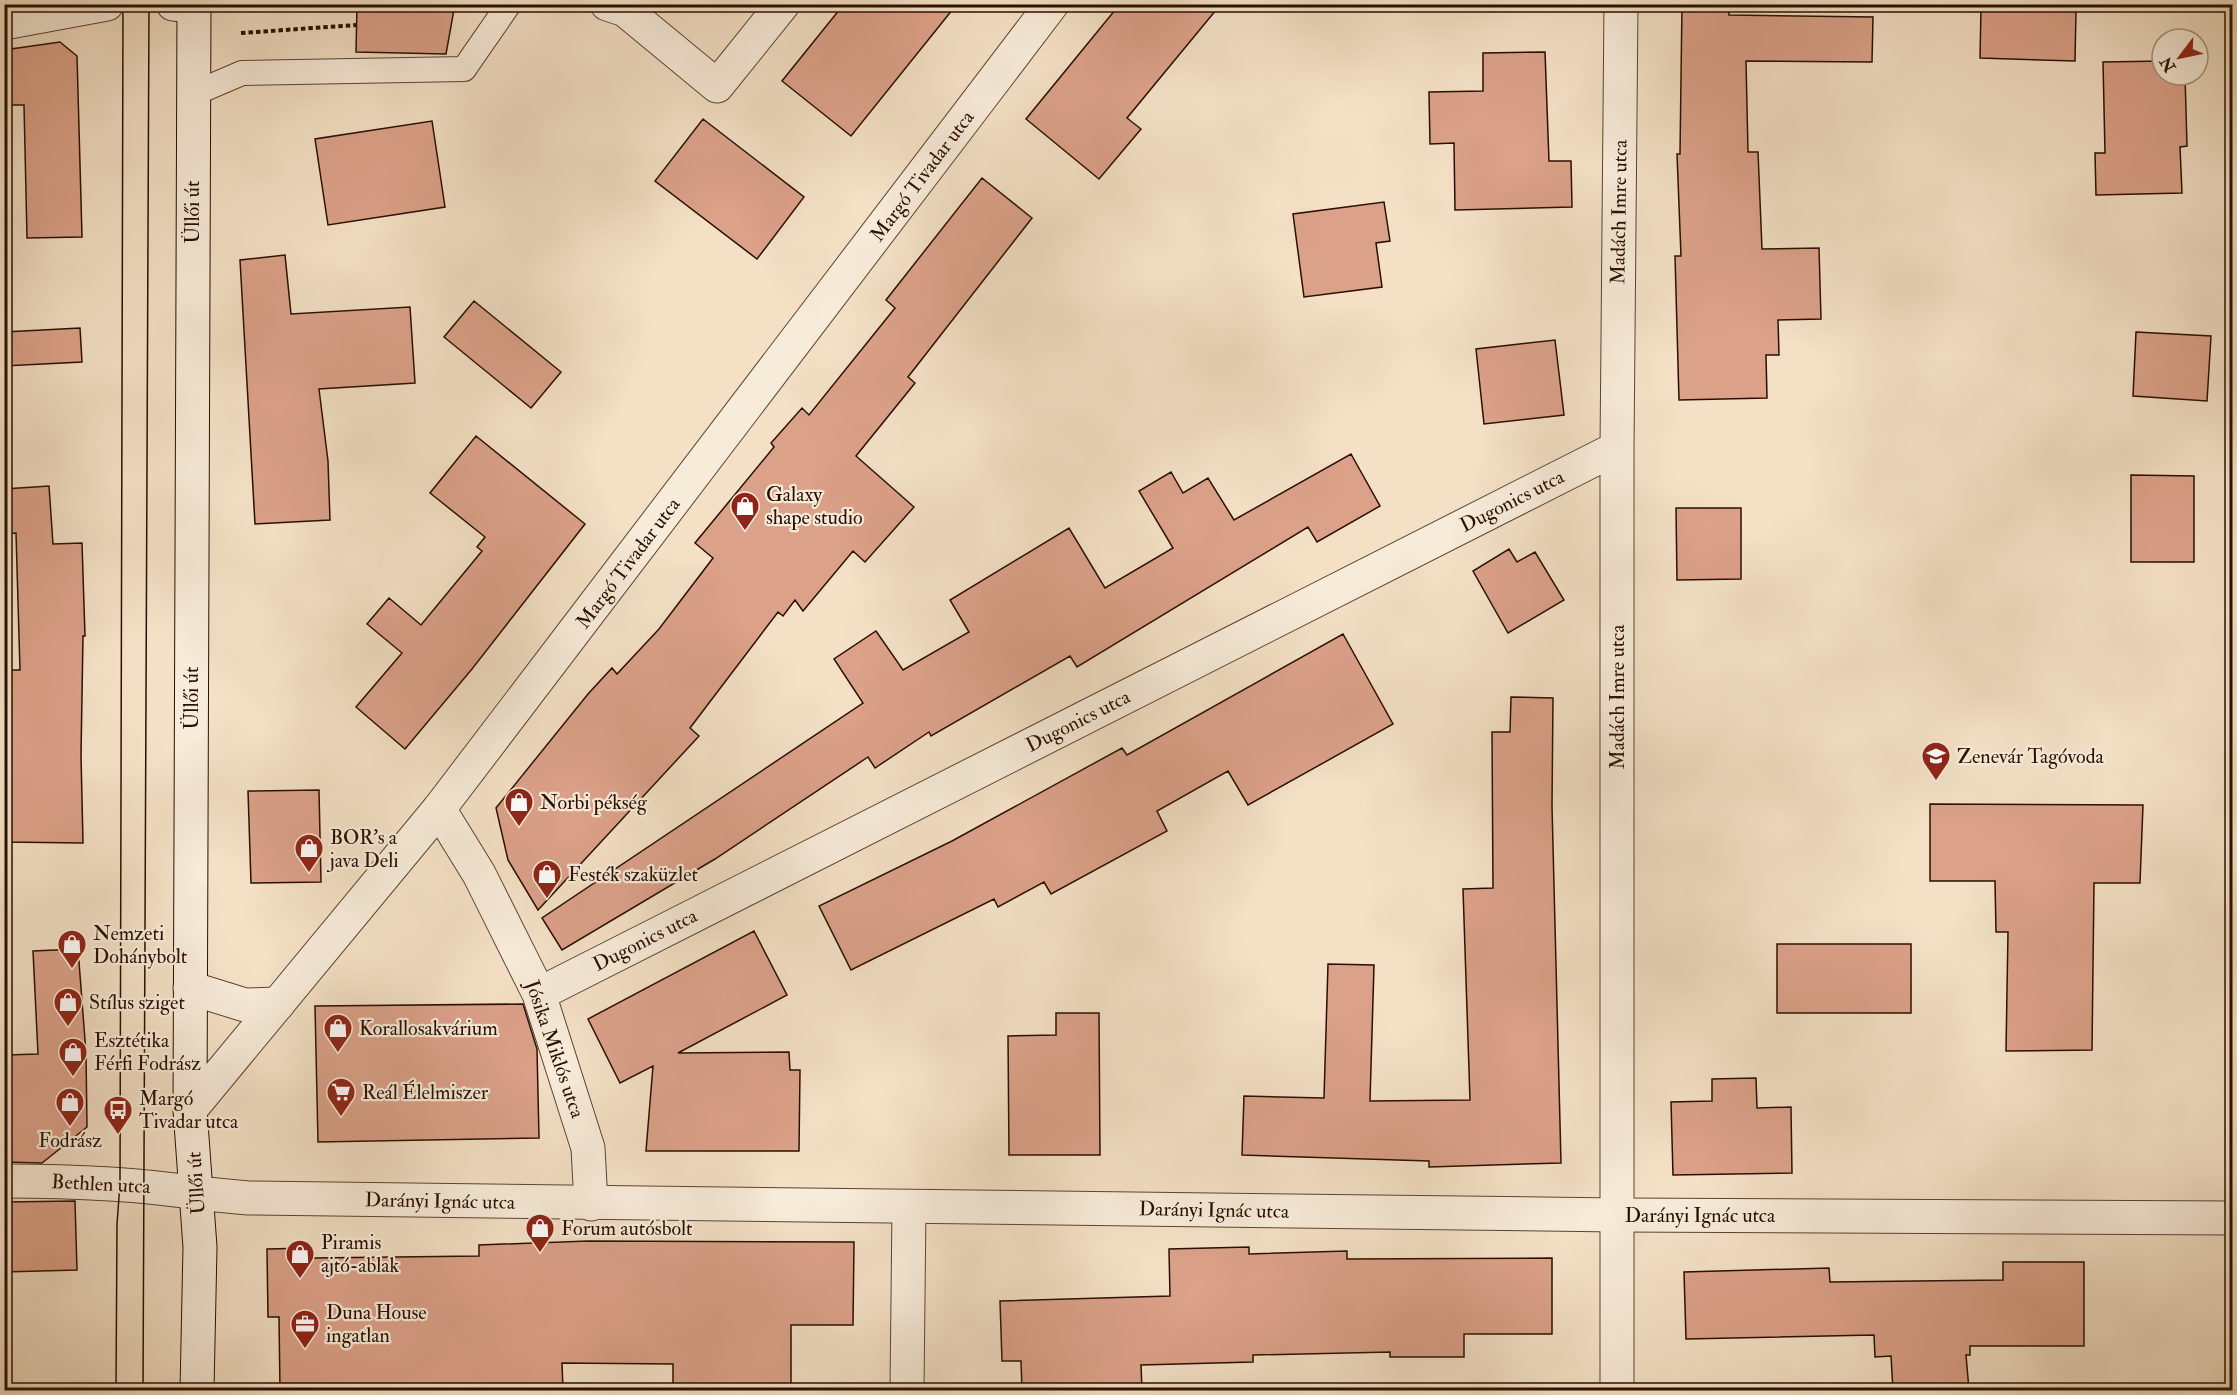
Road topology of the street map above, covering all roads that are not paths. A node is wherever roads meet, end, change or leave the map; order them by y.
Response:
1 (107, 4) edge
2 (509, 4) edge
3 (783, 4) edge
4 (1052, 4) edge
5 (1621, 4) edge
6 (187, 5) edge
7 (621, 6) edge
8 (4, 23) edge
9 (193, 94) junction
10 (1617, 448) junction
11 (440, 809) junction
12 (190, 988) junction
13 (539, 994) junction
14 (278, 1005) junction
15 (190, 1110) junction
16 (4, 1181) edge
17 (196, 1193) junction
18 (591, 1204) junction
19 (909, 1207) junction
20 (1617, 1215) junction
21 (2232, 1218) edge
22 (197, 1390) edge
23 (907, 1390) edge
24 (1617, 1390) edge

1 - 8 street
2 - 9 lane
3 - 7 street
4 - 11 street, Margó Tivadar utca
5 - 10 street, Madách Imre utca
6 - 9 street, Üllői út
9 - 12 street, Üllői út
10 - 13 street, Dugonics utca
10 - 20 street, Madách Imre utca
11 - 13 street, Jósika Miklós utca
11 - 14 street, Margó Tivadar utca
12 - 14 street
12 - 15 street, Üllői út
13 - 18 street, Jósika Miklós utca
14 - 15 street, Margó Tivadar utca
15 - 17 street, Üllői út
16 - 17 street, Bethlen utca
17 - 18 street, Darányi Ignác utca
17 - 22 street, Üllői út
18 - 19 street, Darányi Ignác utca
19 - 20 street, Darányi Ignác utca
19 - 23 street
20 - 21 street, Darányi Ignác utca
20 - 24 street, Madách Imre utca

